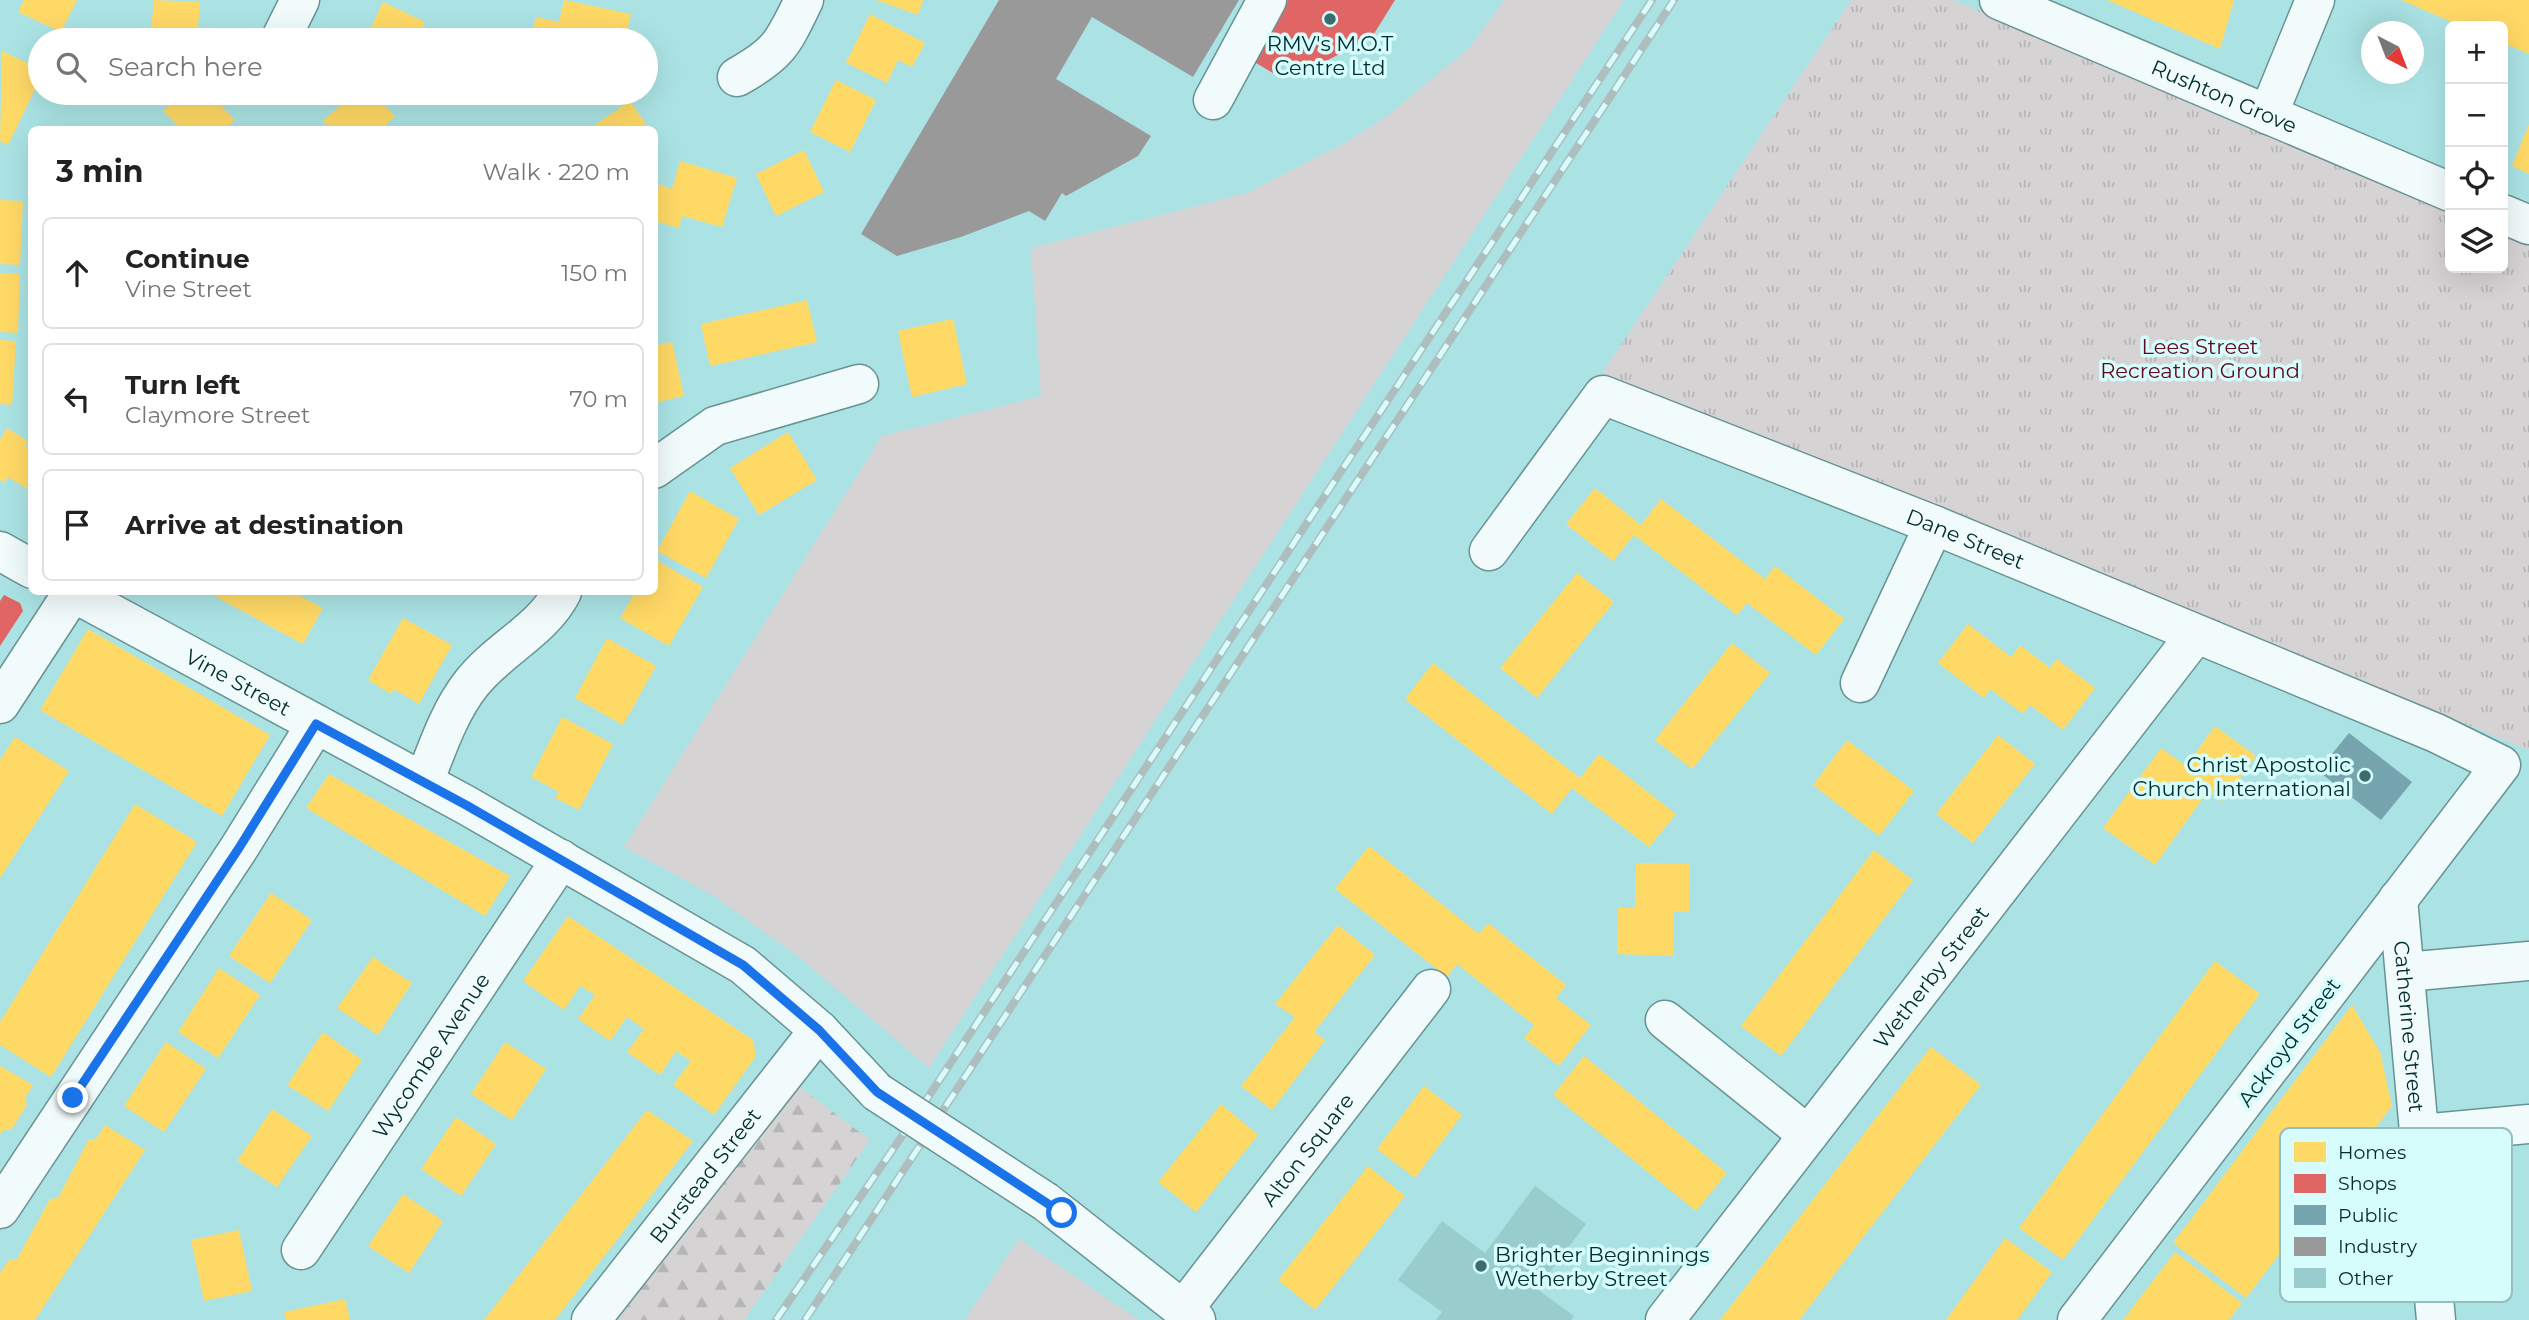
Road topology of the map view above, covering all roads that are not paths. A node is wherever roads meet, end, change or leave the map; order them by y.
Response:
1 (300, 0) edge
2 (804, 0) edge
3 (1268, 0) edge
4 (1999, 0) edge
5 (2315, 0) edge
6 (286, 28) edge
7 (737, 77) dead end
8 (1213, 100) dead end
9 (2268, 115) junction
10 (2445, 190) edge
11 (2508, 216) edge
12 (2529, 225) edge
13 (859, 384) dead end
14 (658, 466) edge
15 (1934, 525) junction
16 (0, 551) edge
17 (1489, 551) dead end
18 (28, 567) edge
19 (71, 595) edge
20 (79, 595) edge
21 (560, 595) edge
22 (2196, 634) junction
23 (1860, 683) dead end
24 (0, 704) edge
25 (316, 724) junction
26 (2501, 765) joint
27 (424, 782) junction
28 (561, 859) junction
29 (2398, 899) junction
30 (2529, 961) edge
31 (2405, 972) junction
32 (1431, 989) dead end
33 (1665, 1020) dead end
34 (819, 1030) junction
35 (2529, 1124) edge
36 (2420, 1128) edge
37 (2486, 1128) edge
38 (1808, 1135) junction
39 (0, 1209) edge
40 (301, 1250) dead end
41 (2435, 1302) edge
42 (1189, 1315) edge
43 (591, 1320) edge
44 (1665, 1320) edge
45 (2077, 1320) edge
46 (2436, 1320) edge

1 - 6 street
2 - 7 street
3 - 8 street
4 - 9 street, Rushton Grove
5 - 9 street
9 - 10 street, Rushton Grove
11 - 12 street
13 - 14 street
15 - 17 street, Dane Street
15 - 22 street, Dane Street
15 - 23 street
16 - 18 street
19 - 24 street
20 - 25 street, Vine Street
21 - 27 street
22 - 26 street, Dane Street
22 - 38 street, Wetherby Street
25 - 27 street, Vine Street
25 - 39 street
26 - 29 street, Ackroyd Street
27 - 28 street, Vine Street
28 - 34 street, Vine Street
28 - 40 street, Wycombe Avenue
29 - 31 street, Catherine Street
29 - 45 street, Ackroyd Street
30 - 31 street
31 - 36 street, Catherine Street
32 - 42 street, Alton Square
33 - 38 street
34 - 42 street, Vine Street, bridge
34 - 43 street, Burstead Street
35 - 37 street
38 - 44 street, Wetherby Street
41 - 46 street, Catherine Street

